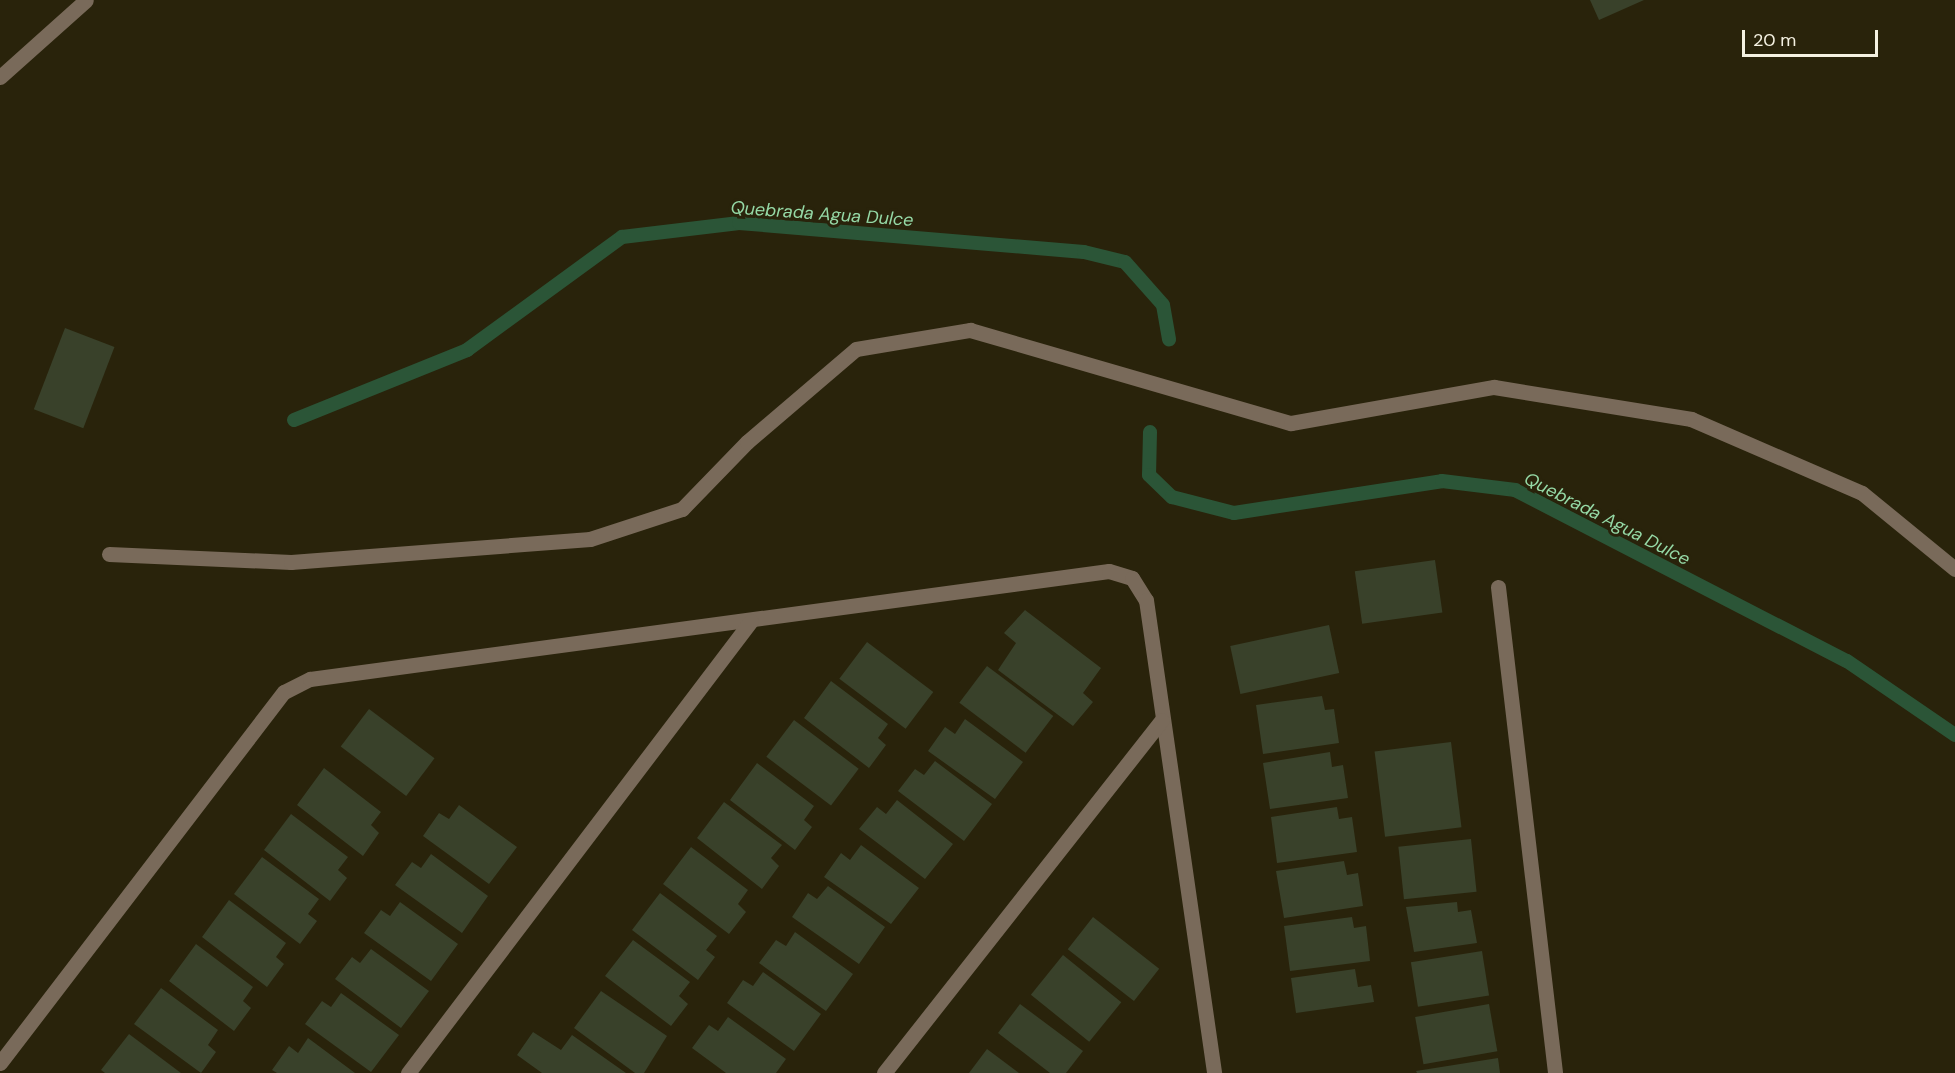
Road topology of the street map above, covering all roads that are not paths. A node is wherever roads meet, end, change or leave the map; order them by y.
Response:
1 (86, 0) edge
2 (0, 77) edge
3 (109, 554) dead end
4 (1955, 568) edge
5 (1498, 587) dead end
6 (751, 621) junction
7 (1162, 720) junction
8 (0, 1063) edge
9 (408, 1073) edge
10 (884, 1073) edge
11 (1214, 1073) edge
12 (1556, 1073) edge

1 - 2 street
3 - 4 street
5 - 12 street
6 - 7 street
6 - 8 street
6 - 9 street
7 - 10 street
7 - 11 street

